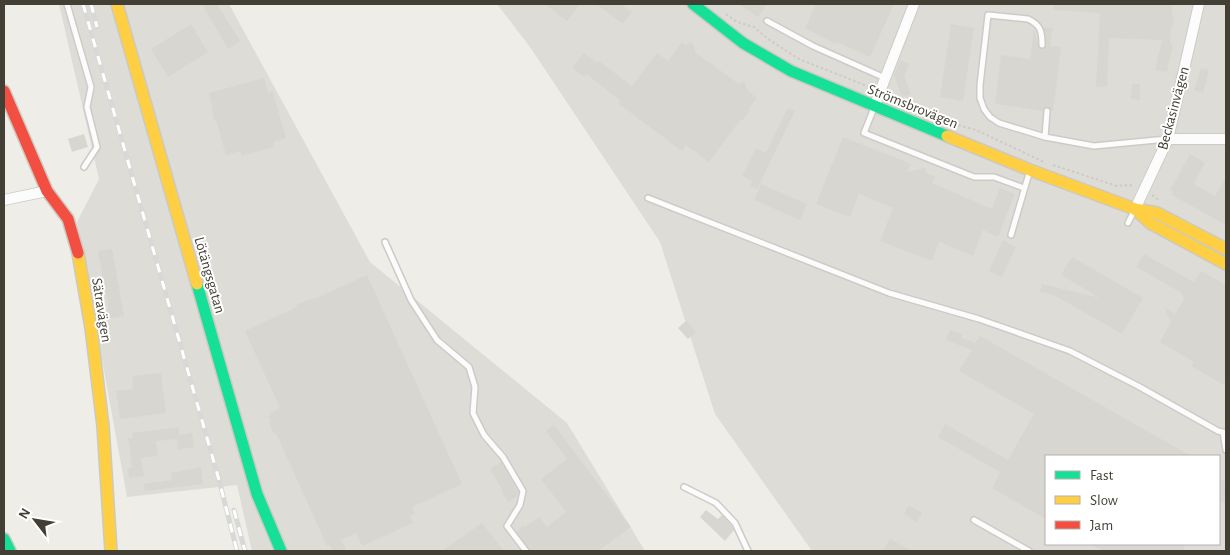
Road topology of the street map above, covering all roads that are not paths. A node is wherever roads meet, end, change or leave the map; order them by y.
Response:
1 (67, 4) edge
2 (117, 4) edge
3 (693, 4) edge
4 (914, 4) edge
5 (1199, 4) edge
6 (767, 21) dead end
7 (1042, 45) dead end
8 (885, 78) junction
9 (4, 91) edge
10 (874, 107) junction
11 (1047, 111) dead end
12 (1045, 137) junction
13 (1168, 139) junction
14 (1226, 140) edge
15 (84, 167) dead end
16 (1030, 170) junction
17 (1024, 188) junction
18 (47, 191) junction
19 (648, 198) dead end
20 (4, 200) edge
21 (1136, 209) junction
22 (1128, 223) dead end
23 (1011, 235) dead end
24 (385, 242) dead end
25 (1226, 249) edge
26 (1226, 264) edge
27 (1224, 433) edge
28 (1226, 450) edge
29 (684, 487) dead end
30 (974, 520) dead end
31 (4, 539) edge
32 (10, 551) edge
33 (111, 551) edge
34 (281, 551) edge
35 (526, 551) edge
36 (748, 551) edge
37 (1029, 551) edge

1 - 15 lane
2 - 34 street, Lötängsgatan
3 - 10 street, Strömsbrovägen
4 - 8 street
5 - 13 street, Beckasinvägen
6 - 8 lane
7 - 12 lane
8 - 10 street
9 - 18 street, Sätravägen
10 - 16 street, Strömsbrovägen
10 - 17 lane
11 - 12 lane
12 - 13 lane
13 - 14 street
13 - 21 street, Beckasinvägen
16 - 17 lane
16 - 21 street, Strömsbrovägen
17 - 23 lane
18 - 20 street
18 - 33 street, Sätravägen
19 - 27 lane
21 - 22 lane
21 - 25 street, Strömsbrovägen
21 - 26 street, Strömsbrovägen
24 - 35 lane
27 - 28 lane
29 - 36 lane
30 - 37 lane
31 - 32 street

